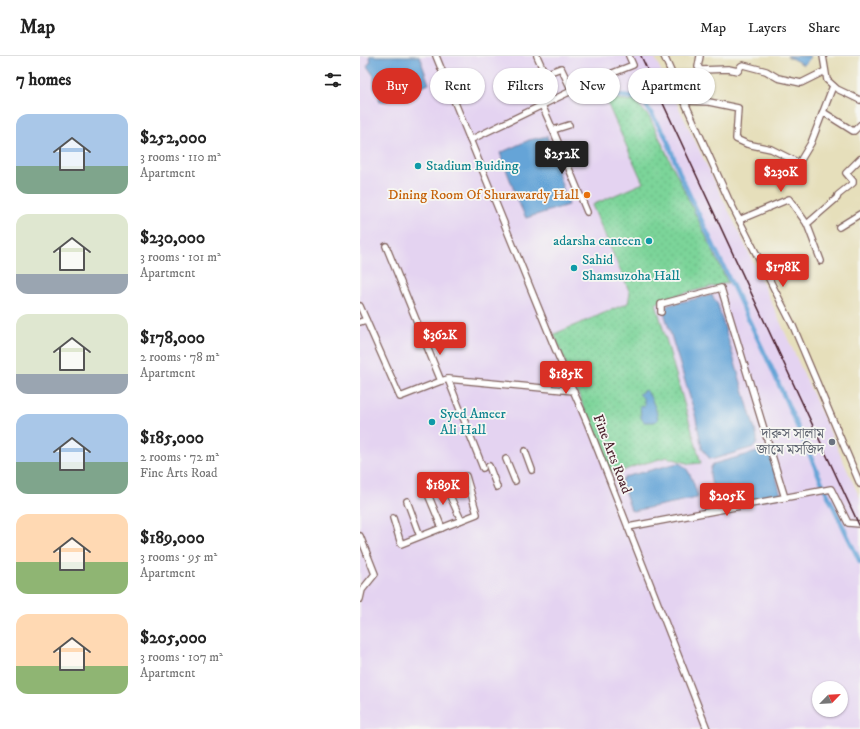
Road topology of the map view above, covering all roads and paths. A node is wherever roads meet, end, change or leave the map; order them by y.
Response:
1 (436, 56) edge
2 (537, 56) edge
3 (629, 56) edge
4 (664, 56) edge
5 (700, 56) edge
6 (823, 56) edge
7 (670, 68) edge
8 (620, 71) edge
9 (825, 71) junction
10 (566, 77) edge
11 (833, 86) junction
12 (566, 94) edge
13 (860, 100) edge
14 (715, 103) edge
15 (686, 104) edge
16 (542, 105) junction
17 (823, 112) junction
18 (569, 125) dead end
19 (860, 125) edge
20 (553, 130) junction
21 (470, 140) junction
22 (860, 159) edge
23 (587, 212) dead end
24 (860, 214) edge
25 (739, 220) junction
26 (807, 224) junction
27 (839, 228) dead end
28 (386, 246) dead end
29 (821, 261) dead end
30 (360, 306) edge
31 (660, 312) dead end
32 (366, 320) junction
33 (360, 322) edge
34 (448, 379) junction
35 (441, 381) junction
36 (574, 391) junction
37 (525, 451) dead end
38 (506, 459) dead end
39 (489, 466) dead end
40 (483, 468) dead end
41 (532, 470) dead end
42 (466, 476) dead end
43 (515, 481) dead end
44 (860, 484) edge
45 (445, 485) dead end
46 (497, 487) dead end
47 (427, 492) dead end
48 (785, 498) junction
49 (407, 501) dead end
50 (392, 518) dead end
51 (461, 520) junction
52 (860, 524) edge
53 (628, 527) junction
54 (442, 528) junction
55 (360, 536) edge
56 (420, 536) junction
57 (360, 600) edge
58 (707, 729) edge

1 - 21 street, Fine Arts Road
2 - 10 street
3 - 8 street
4 - 7 street
5 - 9 street
6 - 9 street
9 - 11 street
11 - 13 street
11 - 17 street
12 - 16 street
14 - 17 street
15 - 25 street
16 - 20 street
16 - 21 street
17 - 19 street
18 - 20 street
20 - 23 street
21 - 36 street, Fine Arts Road
22 - 26 street
24 - 27 street
25 - 26 street
25 - 44 street
26 - 29 street
28 - 35 street
30 - 32 street
31 - 48 street
32 - 33 street
32 - 35 street
34 - 35 street
34 - 36 street
34 - 40 street
36 - 53 street, Fine Arts Road
37 - 41 street
38 - 43 street
39 - 46 street
42 - 51 street
45 - 51 street
47 - 54 street
48 - 52 street
48 - 53 street
49 - 56 street
50 - 56 street
51 - 54 street
53 - 58 street, Fine Arts Road
54 - 56 street
55 - 57 street

